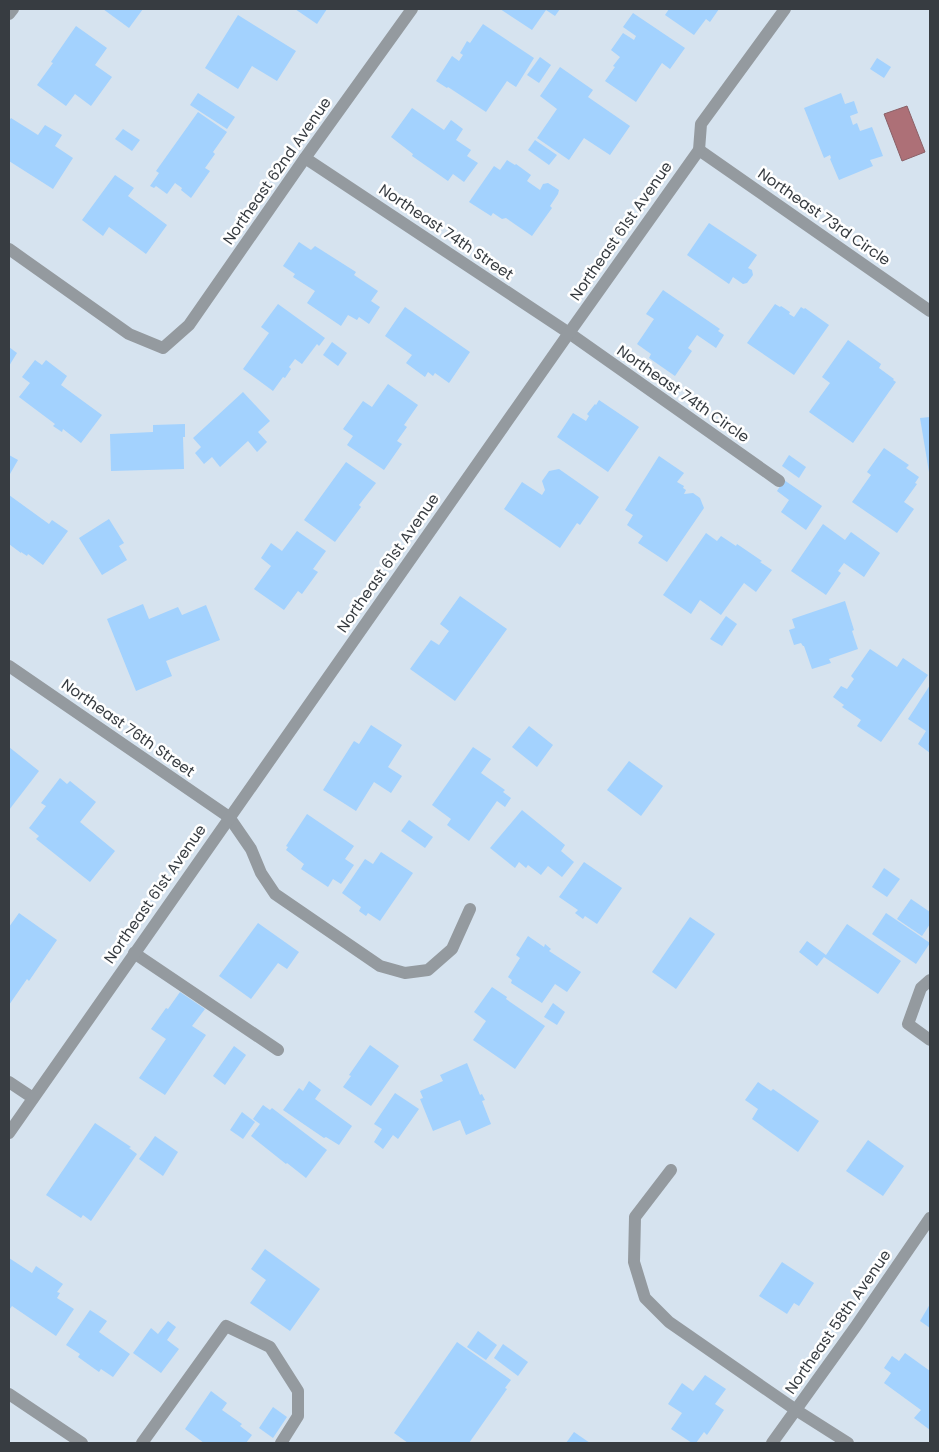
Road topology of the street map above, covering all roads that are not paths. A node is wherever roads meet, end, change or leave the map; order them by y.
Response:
1 (12, 9) edge
2 (412, 9) edge
3 (784, 9) edge
4 (9, 14) edge
5 (699, 150) junction
6 (305, 158) junction
7 (9, 250) edge
8 (930, 309) edge
9 (568, 333) junction
10 (779, 481) dead end
11 (9, 666) edge
12 (229, 817) junction
13 (470, 909) dead end
14 (134, 953) junction
15 (930, 980) edge
16 (930, 1040) edge
17 (278, 1050) dead end
18 (9, 1082) edge
19 (33, 1098) junction
20 (9, 1133) edge
21 (670, 1170) dead end
22 (930, 1218) edge
23 (9, 1394) edge
24 (796, 1410) junction
25 (82, 1443) edge
26 (142, 1443) edge
27 (281, 1443) edge
28 (772, 1443) edge
29 (848, 1443) edge

1 - 4 street
2 - 6 street, Northeast 62nd Avenue
3 - 5 street
5 - 8 street, Northeast 73rd Circle
5 - 9 street, Northeast 61st Avenue
6 - 7 street, Northeast 62nd Avenue
6 - 9 street, Northeast 74th Street
9 - 10 street, Northeast 74th Circle
9 - 12 street, Northeast 61st Avenue
11 - 12 street, Northeast 76th Street
12 - 13 street
12 - 14 street, Northeast 61st Avenue
14 - 17 street
14 - 19 street, Northeast 61st Avenue
15 - 16 street
18 - 19 street
19 - 20 street, Northeast 61st Avenue
21 - 24 street
22 - 24 street, Northeast 58th Avenue
23 - 25 street
24 - 28 street, Northeast 58th Avenue
24 - 29 street
26 - 27 street

